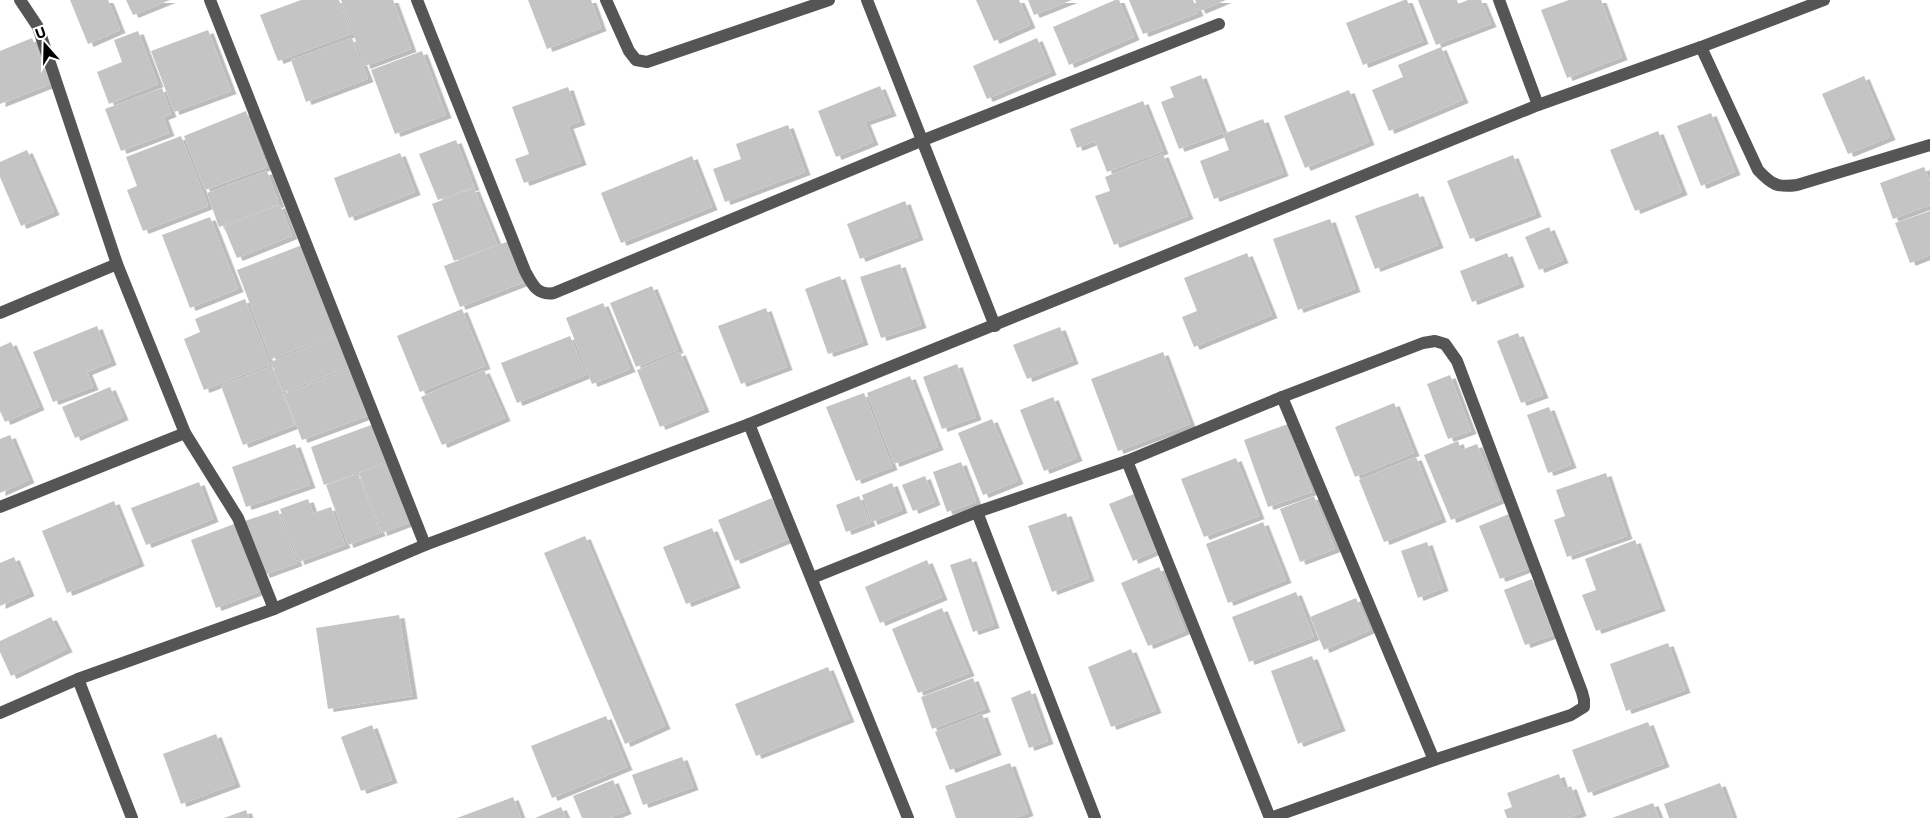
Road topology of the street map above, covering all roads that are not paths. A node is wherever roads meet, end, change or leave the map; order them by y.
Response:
1 (20, 0) edge
2 (210, 0) edge
3 (417, 0) edge
4 (606, 0) edge
5 (829, 0) edge
6 (867, 0) edge
7 (1499, 0) edge
8 (1824, 0) edge
9 (1219, 24) dead end
10 (1701, 47) junction
11 (1538, 105) junction
12 (921, 141) junction
13 (1930, 145) edge
14 (117, 264) junction
15 (0, 313) edge
16 (994, 326) junction
17 (1282, 397) junction
18 (749, 424) junction
19 (185, 433) junction
20 (1127, 461) junction
21 (0, 507) edge
22 (977, 512) junction
23 (425, 545) junction
24 (812, 578) junction
25 (274, 609) junction
26 (78, 679) junction
27 (0, 713) edge
28 (1434, 760) junction
29 (132, 818) edge
30 (908, 818) edge
31 (1095, 818) edge
32 (1270, 818) edge

1 - 14 street
2 - 23 street
3 - 12 street
4 - 5 street
6 - 12 street
7 - 11 street
8 - 10 street
9 - 12 street
10 - 11 street
10 - 13 street
11 - 16 street
12 - 16 street
14 - 15 street
14 - 19 street
16 - 18 street
17 - 20 street
17 - 28 street
17 - 28 street
18 - 23 street
18 - 24 street
19 - 21 street
19 - 25 street
20 - 22 street
20 - 32 street
22 - 24 street
22 - 31 street
23 - 25 street
24 - 30 street
25 - 26 street
26 - 27 street
26 - 29 street
28 - 32 street

